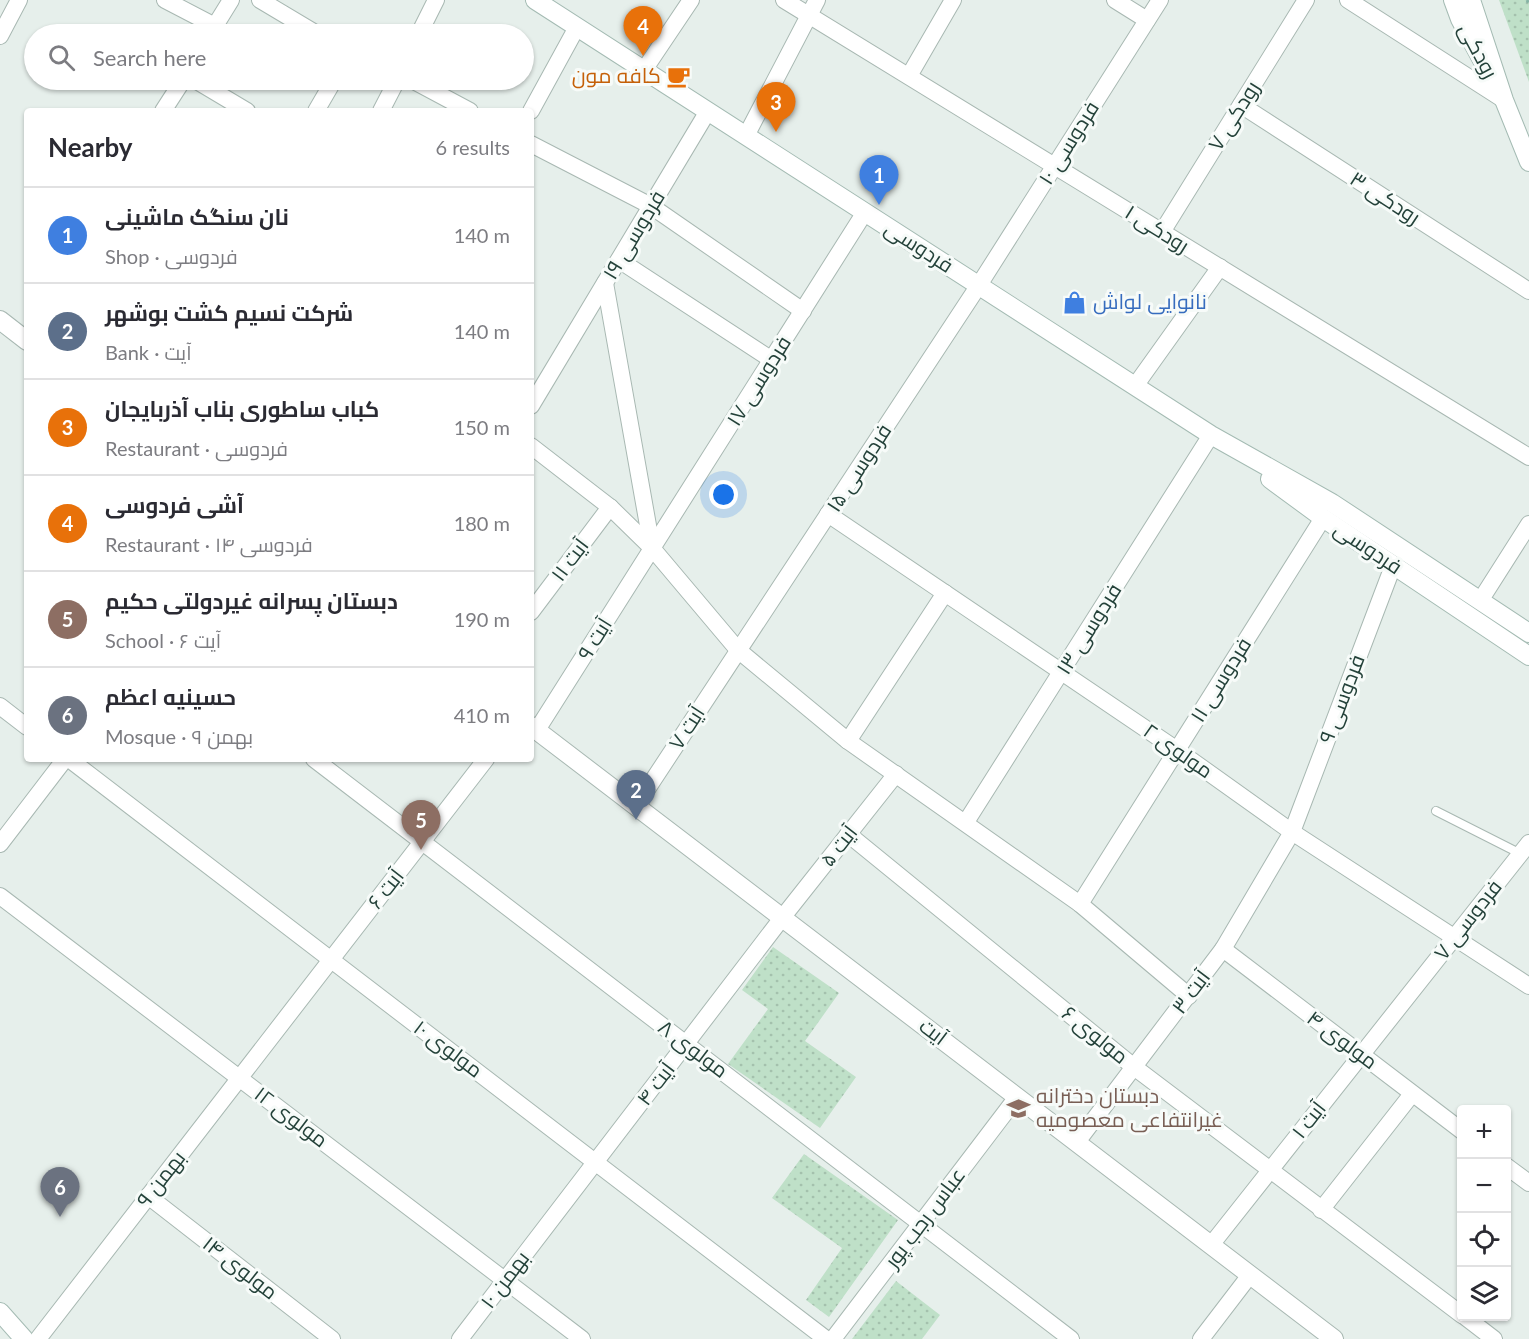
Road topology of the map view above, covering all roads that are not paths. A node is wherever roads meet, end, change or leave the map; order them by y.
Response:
1 (20, 0) edge
2 (165, 0) edge
3 (231, 0) edge
4 (260, 0) edge
5 (436, 0) edge
6 (535, 0) edge
7 (691, 0) edge
8 (784, 0) edge
9 (817, 0) edge
10 (953, 0) edge
11 (1115, 0) edge
12 (1160, 0) edge
13 (1348, 0) edge
14 (1453, 0) edge
15 (1471, 0) edge
16 (1304, 1) edge
17 (809, 15) junction
18 (1147, 20) junction
19 (203, 24) edge
20 (217, 24) edge
21 (300, 24) edge
22 (424, 24) edge
23 (577, 27) junction
24 (0, 36) edge
25 (644, 70) junction
26 (909, 76) junction
27 (177, 90) edge
28 (212, 90) edge
29 (328, 90) edge
30 (391, 90) edge
31 (431, 90) edge
32 (1504, 100) junction
33 (1241, 105) junction
34 (165, 108) edge
35 (242, 108) edge
36 (318, 108) edge
37 (382, 108) edge
38 (464, 108) edge
39 (533, 108) edge
40 (708, 111) junction
41 (747, 136) junction
42 (534, 146) edge
43 (1529, 162) edge
44 (1055, 166) junction
45 (651, 206) junction
46 (865, 212) junction
47 (1162, 232) junction
48 (619, 260) junction
49 (1220, 267) junction
50 (605, 283) junction
51 (979, 285) junction
52 (1529, 291) edge
53 (803, 311) junction
54 (0, 320) edge
55 (24, 337) edge
56 (772, 360) junction
57 (1135, 386) junction
58 (534, 401) edge
59 (1211, 435) junction
60 (534, 448) edge
61 (1529, 457) edge
62 (610, 507) junction
63 (828, 514) junction
64 (1323, 518) junction
65 (1529, 524) edge
66 (652, 548) junction
67 (1393, 566) junction
68 (945, 593) junction
69 (1480, 601) junction
70 (534, 608) edge
71 (1529, 633) edge
72 (738, 650) junction
73 (1529, 656) edge
74 (1061, 672) junction
75 (0, 706) edge
76 (24, 725) edge
77 (534, 728) edge
78 (848, 741) junction
79 (1177, 750) junction
80 (62, 762) edge
81 (73, 762) edge
82 (318, 762) edge
83 (484, 762) edge
84 (896, 774) junction
85 (636, 806) junction
86 (1436, 811) dead end
87 (966, 822) junction
88 (1292, 832) junction
89 (848, 834) junction
90 (422, 842) junction
91 (0, 844) edge
92 (1525, 849) edge
93 (0, 896) edge
94 (1080, 904) junction
95 (783, 918) junction
96 (1455, 937) junction
97 (1223, 949) junction
98 (331, 960) junction
99 (1529, 986) edge
100 (1190, 996) junction
101 (1408, 996) joint
102 (285, 1019) joint
103 (686, 1044) junction
104 (1361, 1055) junction
105 (1134, 1067) junction
106 (240, 1078) junction
107 (1412, 1094) junction
108 (1017, 1097) junction
109 (1457, 1128) edge
110 (1077, 1142) junction
111 (596, 1162) junction
112 (1511, 1170) edge
113 (1269, 1171) junction
114 (1529, 1183) edge
115 (148, 1196) junction
116 (1321, 1210) junction
117 (550, 1221) joint
118 (921, 1223) junction
119 (1211, 1245) junction
120 (1250, 1275) junction
121 (505, 1280) junction
122 (0, 1312) edge
123 (1457, 1312) edge
124 (1469, 1321) edge
125 (24, 1339) edge
126 (38, 1339) edge
127 (332, 1339) edge
128 (460, 1339) edge
129 (582, 1339) edge
130 (826, 1339) edge
131 (833, 1339) edge
132 (1071, 1339) edge
133 (1201, 1339) edge
134 (1334, 1339) edge
135 (1494, 1339) edge

1 - 24 street
2 - 19 street
3 - 20 street
4 - 21 street
5 - 22 street
6 - 23 main road, فردوسی
7 - 25 street
8 - 17 street, رودکی ۱
9 - 17 street
10 - 26 street
11 - 18 street
12 - 18 street, فردوسی ۱۰
13 - 32 street
14 - 32 main road, رودکی
15 - 32 main road, رودکی
16 - 33 street, رودکی ۷
17 - 26 street, رودکی ۱
17 - 41 street
18 - 44 street, فردوسی ۱۰
23 - 25 main road, فردوسی
23 - 39 street
25 - 40 main road, فردوسی
26 - 44 street, رودکی ۱
27 - 34 street
28 - 35 street
29 - 36 street
30 - 37 street
31 - 38 street
32 - 43 main road, رودکی
33 - 47 street, رودکی ۷
33 - 52 street, رودکی ۳
40 - 41 main road, فردوسی
40 - 45 street, فردوسی ۱۹
41 - 46 main road, فردوسی
42 - 45 street
44 - 47 street, رودکی ۱
44 - 51 street, فردوسی ۱۰
45 - 48 street, فردوسی ۱۹
45 - 53 street
46 - 51 main road, فردوسی
46 - 53 street, فردوسی ۱۷
47 - 49 street, رودکی ۱
48 - 50 street, فردوسی ۱۹
48 - 56 street
49 - 57 street
49 - 61 street, رودکی ۱
50 - 58 street, فردوسی ۱۹
50 - 66 street
51 - 57 main road, فردوسی
51 - 63 street, فردوسی ۱۵
53 - 56 street, فردوسی ۱۷
54 - 55 main road
56 - 66 street, فردوسی ۱۷
57 - 59 main road, فردوسی
59 - 64 main road, فردوسی
59 - 69 main road, فردوسی
59 - 74 street, فردوسی ۱۳
60 - 62 street
62 - 66 street
62 - 70 street, آیت ۱۱
63 - 68 street, مولوی ۲
63 - 72 street, فردوسی ۱۵
64 - 67 main road, فردوسی
64 - 79 street, فردوسی ۱۱
65 - 69 street
66 - 72 street
66 - 77 street, آیت ۹
67 - 73 main road, فردوسی
67 - 88 street, فردوسی ۹
68 - 74 street, مولوی ۲
68 - 78 street
69 - 71 main road, فردوسی
72 - 78 street
72 - 85 street, آیت ۷
74 - 79 street, مولوی ۲
74 - 87 street, فردوسی ۱۳
75 - 76 street
77 - 85 main road, آیت
78 - 84 street
79 - 88 street, مولوی ۲
79 - 94 street, فردوسی ۱۱
80 - 91 street
81 - 98 street, مولوی ۱۰
82 - 90 street, مولوی ۸
83 - 90 street, آیت ۶
84 - 87 street
84 - 89 street, آیت ۵
85 - 95 main road, آیت
86 - 92 lane
87 - 94 street
88 - 96 street, مولوی ۲
88 - 97 street, آیت ۳
89 - 95 street, آیت ۵
89 - 105 street, مولوی ۶
90 - 98 street, آیت ۶
90 - 103 street, مولوی ۸
92 - 96 street, فردوسی ۷
93 - 106 street, مولوی ۱۲
94 - 100 street
95 - 103 street, آیت ۴
95 - 108 main road, آیت
96 - 99 street, مولوی ۲
96 - 101 street, فردوسی ۷
97 - 100 street, آیت ۳
97 - 104 street, مولوی ۴
98 - 102 street, آیت ۶
98 - 111 street, مولوی ۱۰
100 - 105 street, آیت ۳
101 - 104 street, آیت ۱
102 - 106 street, بهمن ۹
103 - 111 street, آیت ۴
103 - 118 street, مولوی ۸
104 - 107 street, مولوی ۴
104 - 113 street, آیت ۱
105 - 110 street, آیت ۳
105 - 113 street, مولوی ۶
106 - 115 street, بهمن ۹
106 - 121 street, مولوی ۱۲
107 - 109 street, مولوی ۴
107 - 116 street
108 - 110 main road, آیت
108 - 118 street, عباس رجب پور
110 - 119 main road, آیت
111 - 117 street, آیت ۴
111 - 130 street, مولوی ۱۰
112 - 114 street
113 - 116 street, مولوی ۶
113 - 119 street, آیت ۱
115 - 126 street, بهمن ۹
115 - 127 street, مولوی ۱۴
116 - 123 street, مولوی ۶
117 - 121 street, بهمن ۱۰
118 - 131 street, عباس رجب پور
118 - 132 street, مولوی ۸
119 - 120 main road, آیت
120 - 133 street
120 - 134 main road, آیت
121 - 128 street, بهمن ۱۰
121 - 129 street, مولوی ۱۲
122 - 125 main road
124 - 135 street, مولوی ۶

